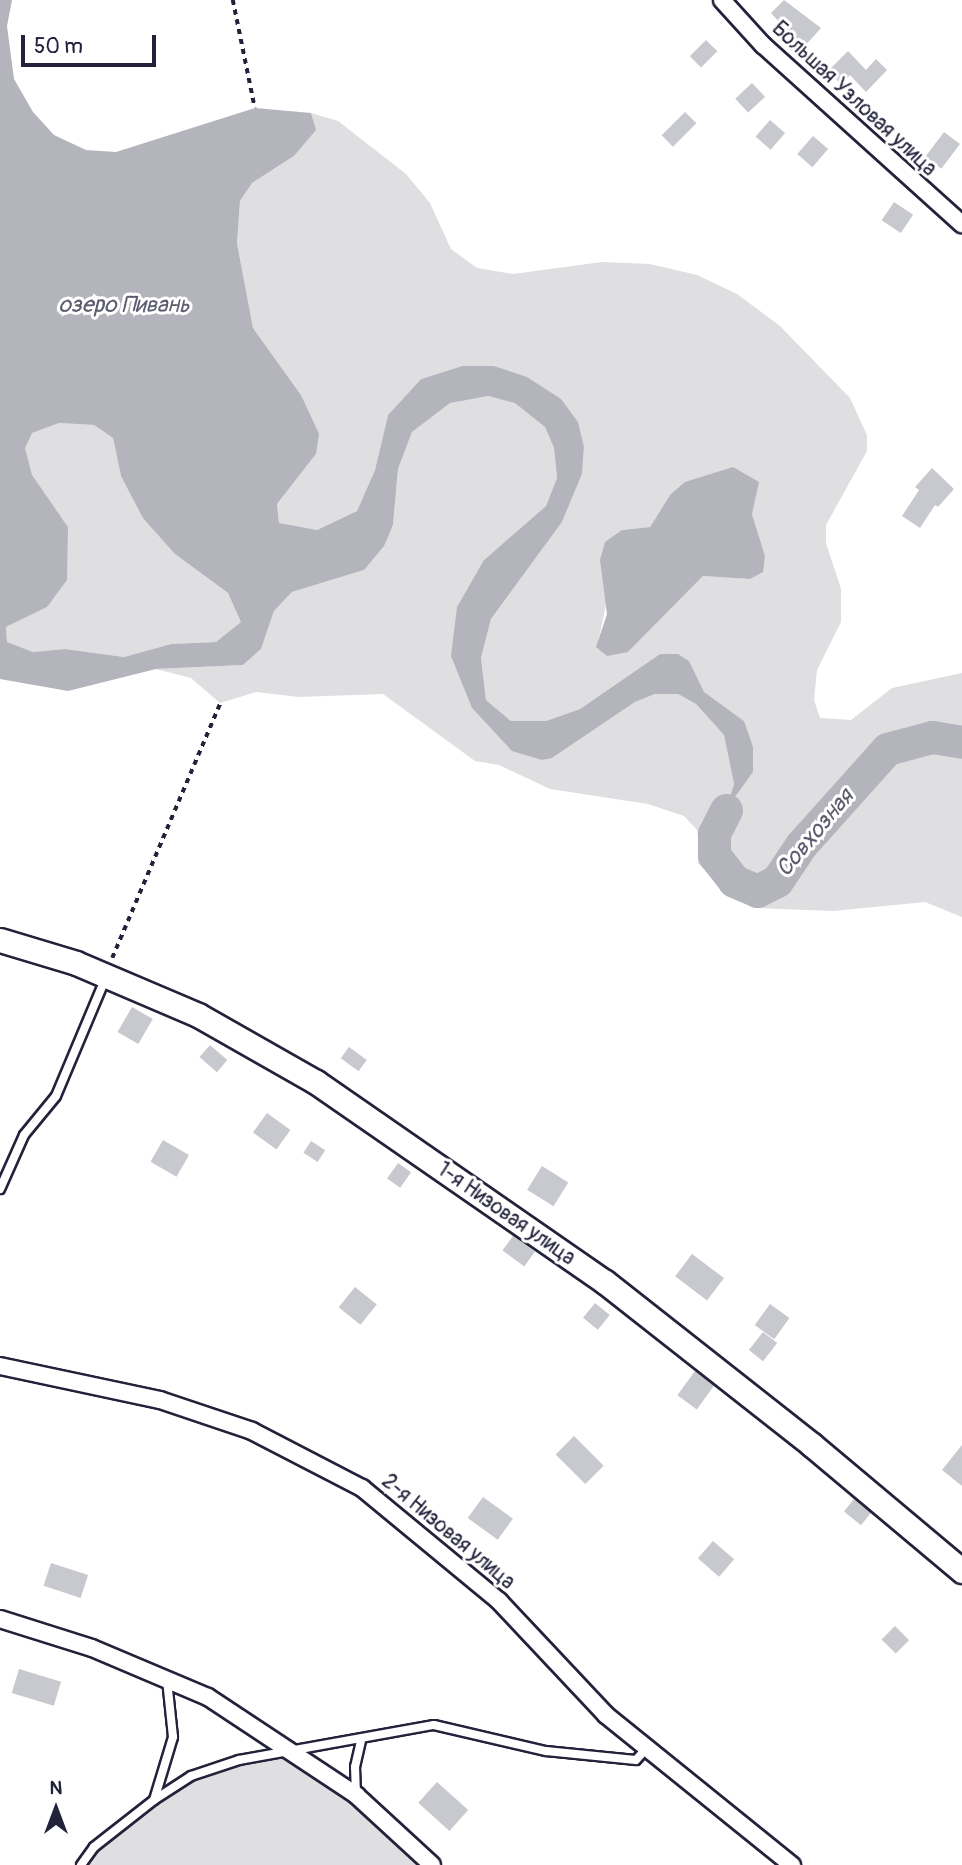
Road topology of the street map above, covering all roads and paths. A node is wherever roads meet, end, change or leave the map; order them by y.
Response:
1 (233, 0) edge
2 (722, 0) edge
3 (255, 108) dead end
4 (962, 225) edge
5 (220, 703) dead end
6 (0, 940) edge
7 (106, 977) junction
8 (0, 1189) edge
9 (0, 1366) edge
10 (962, 1572) edge
11 (0, 1619) edge
12 (167, 1680) junction
13 (361, 1740) junction
14 (646, 1749) junction
15 (292, 1752) junction
16 (356, 1795) junction
17 (154, 1800) junction
18 (81, 1865) edge
19 (432, 1865) edge
20 (792, 1865) edge

1 - 3 path
2 - 4 street, Большая Узловая улица
5 - 7 path
6 - 7 street, 1-я Низовая улица
7 - 8 lane
7 - 10 street, 1-я Низовая улица
9 - 14 street, 2-я Низовая улица
11 - 12 street
12 - 15 street
12 - 17 lane
13 - 14 lane
13 - 15 lane
13 - 16 lane
14 - 20 street, 2-я Низовая улица
15 - 16 street
15 - 17 lane
16 - 19 street
17 - 18 lane

